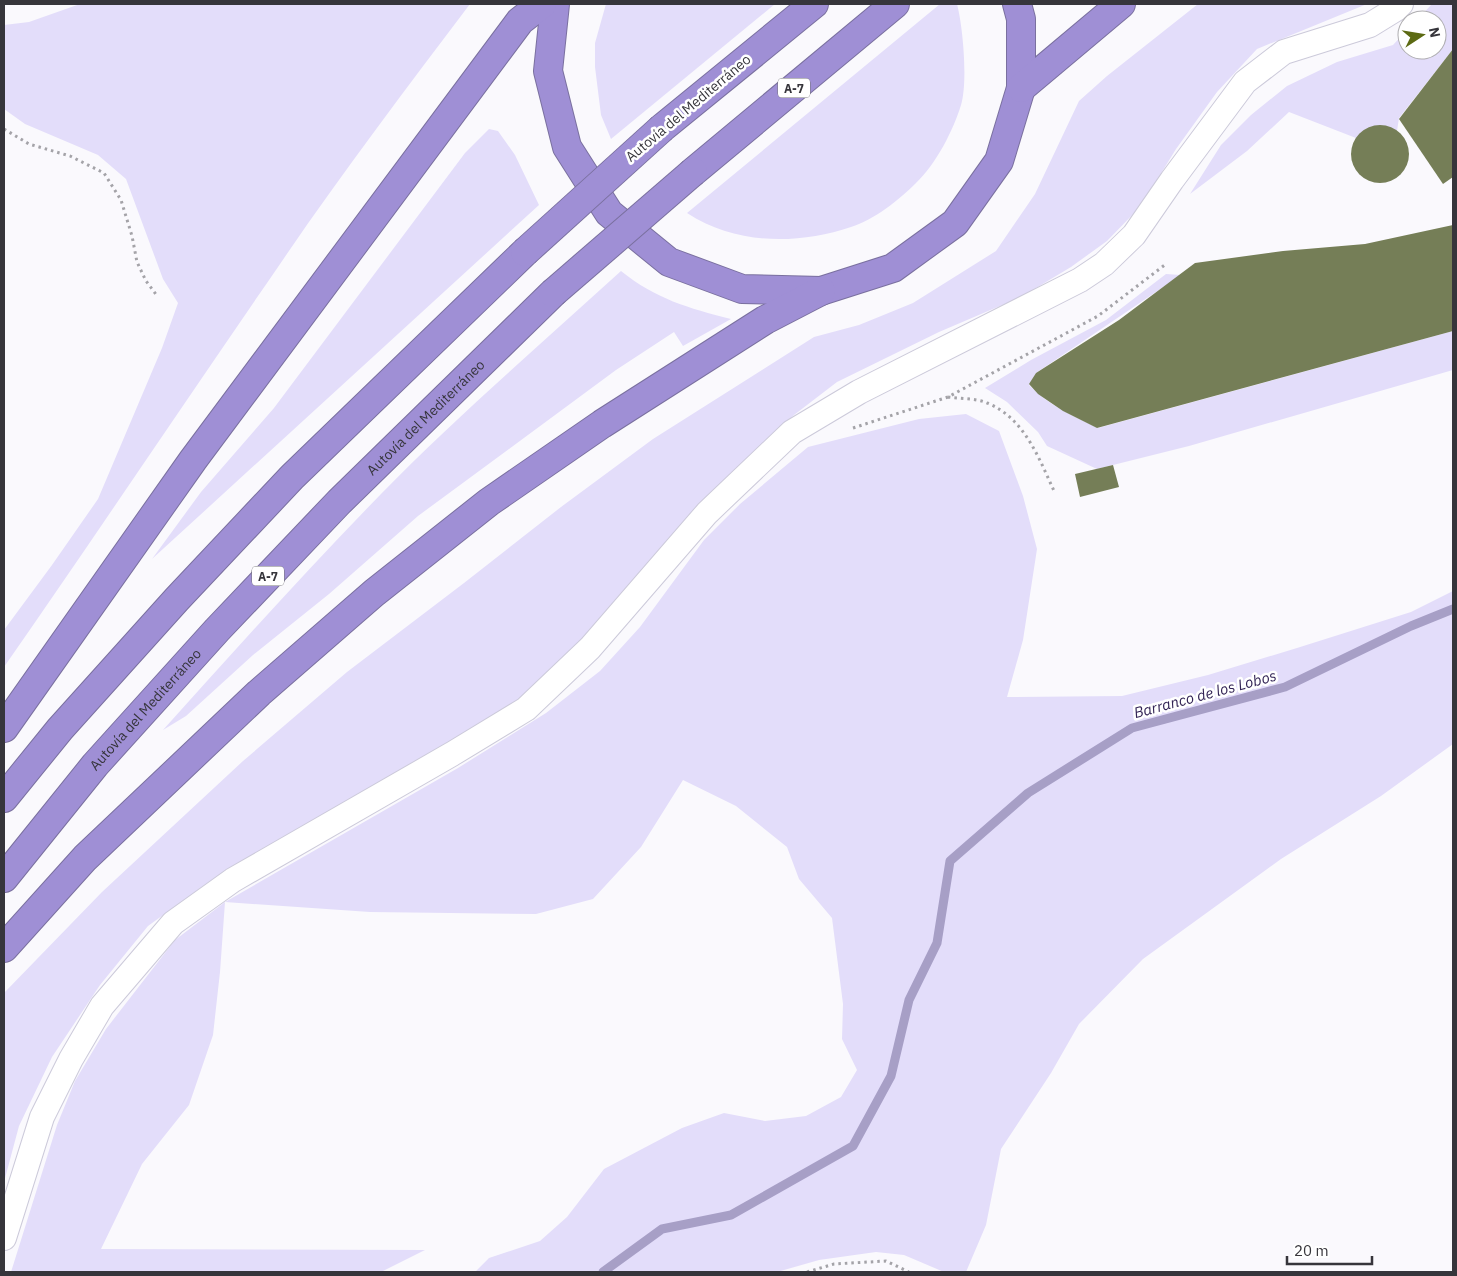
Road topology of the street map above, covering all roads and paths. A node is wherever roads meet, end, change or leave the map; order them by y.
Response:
1 (542, 4) edge
2 (554, 4) edge
3 (814, 4) edge
4 (895, 4) edge
5 (1016, 4) edge
6 (1122, 4) edge
7 (1401, 4) edge
8 (1021, 88) junction
9 (4, 129) edge
10 (1166, 264) dead end
11 (821, 291) junction
12 (158, 297) dead end
13 (948, 397) junction
14 (847, 428) dead end
15 (1055, 494) dead end
16 (4, 728) edge
17 (4, 798) edge
18 (4, 878) edge
19 (4, 948) edge
20 (4, 1238) edge
21 (807, 1272) edge
22 (909, 1272) edge

1 - 16 highway
2 - 11 highway
3 - 17 highway, Autovía del Mediterráneo, bridge
4 - 18 highway, Autovía del Mediterráneo / A-7, bridge
5 - 8 highway
6 - 8 highway
7 - 20 street
8 - 11 highway
9 - 12 path
10 - 13 path
11 - 19 highway
13 - 14 path
13 - 15 path
21 - 22 path

